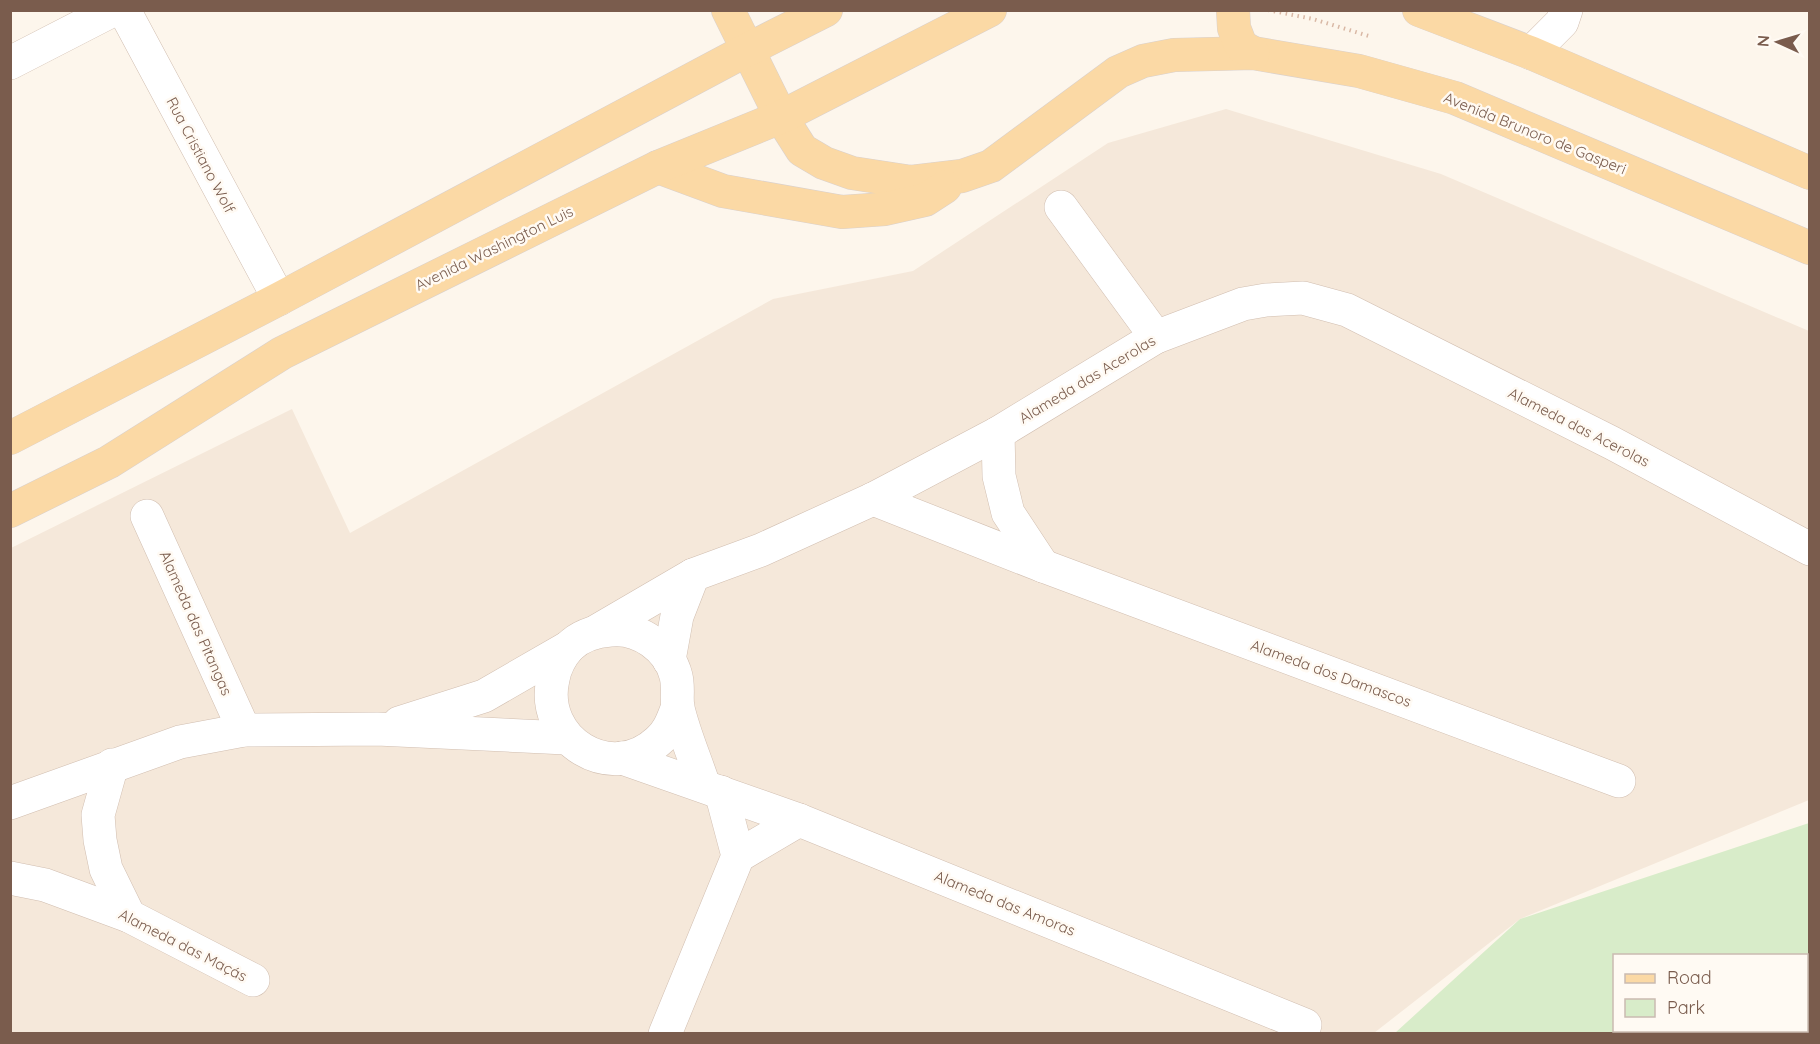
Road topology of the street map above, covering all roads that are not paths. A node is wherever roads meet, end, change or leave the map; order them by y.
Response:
1 (113, 10) edge
2 (124, 10) edge
3 (728, 10) edge
4 (826, 10) edge
5 (953, 10) edge
6 (990, 10) edge
7 (1233, 10) edge
8 (1419, 10) edge
9 (1566, 10) edge
10 (747, 50) junction
11 (1253, 53) junction
12 (1531, 54) junction
13 (10, 63) edge
14 (847, 83) junction
15 (781, 117) junction
16 (658, 167) junction
17 (1809, 173) edge
18 (962, 176) junction
19 (1061, 207) dead end
20 (1809, 248) edge
21 (279, 299) junction
22 (1156, 337) junction
23 (998, 433) junction
24 (10, 438) edge
25 (873, 499) junction
26 (10, 511) edge
27 (147, 516) dead end
28 (1809, 549) edge
29 (1043, 566) junction
30 (693, 575) junction
31 (597, 631) junction
32 (569, 647) junction
33 (669, 660) junction
34 (678, 706) junction
35 (377, 729) junction
36 (244, 730) junction
37 (566, 738) junction
38 (622, 758) junction
39 (112, 765) junction
40 (1619, 781) dead end
41 (713, 789) junction
42 (10, 803) edge
43 (799, 820) junction
44 (738, 856) junction
45 (10, 878) edge
46 (129, 916) junction
47 (253, 980) dead end
48 (1305, 1024) dead end
49 (665, 1034) edge

1 - 13 street
2 - 21 street, Rua Cristiano Wolf
3 - 10 main road, Avenida Brunoro de Gasperi
4 - 10 main road
5 - 14 main road
6 - 14 main road, Avenida Washington Luis
7 - 11 main road
8 - 12 main road
9 - 12 street
10 - 15 main road, Avenida Brunoro de Gasperi
10 - 21 main road
11 - 18 main road, Avenida Brunoro de Gasperi
11 - 20 main road, Avenida Brunoro de Gasperi
12 - 17 main road
14 - 15 main road, Avenida Washington Luis
15 - 16 main road, Avenida Washington Luis
15 - 18 main road, Avenida Brunoro de Gasperi
16 - 18 main road, Avenida Brunoro de Gasperi
16 - 26 main road, Avenida Washington Luis
19 - 22 street
21 - 24 main road
22 - 23 street, Alameda das Acerolas
22 - 28 street, Alameda das Acerolas
23 - 25 street, Alameda das Acerolas
23 - 29 street
25 - 29 street, Alameda dos Damascos
25 - 30 street, Alameda das Acerolas
27 - 36 street, Alameda das Pitangas
29 - 40 street, Alameda dos Damascos
30 - 31 street, Alameda das Acerolas
30 - 33 street
31 - 32 street
31 - 33 street
32 - 35 street
32 - 37 street
33 - 34 street
34 - 38 street
34 - 41 street
35 - 36 street
35 - 37 street
36 - 39 street
37 - 38 street
38 - 41 street, Alameda das Amoras
39 - 42 street
39 - 46 street
41 - 43 street, Alameda das Amoras
41 - 44 street
43 - 44 street
43 - 48 street, Alameda das Amoras
44 - 49 street
45 - 46 street, Alameda das Maçás
46 - 47 street, Alameda das Maçás

